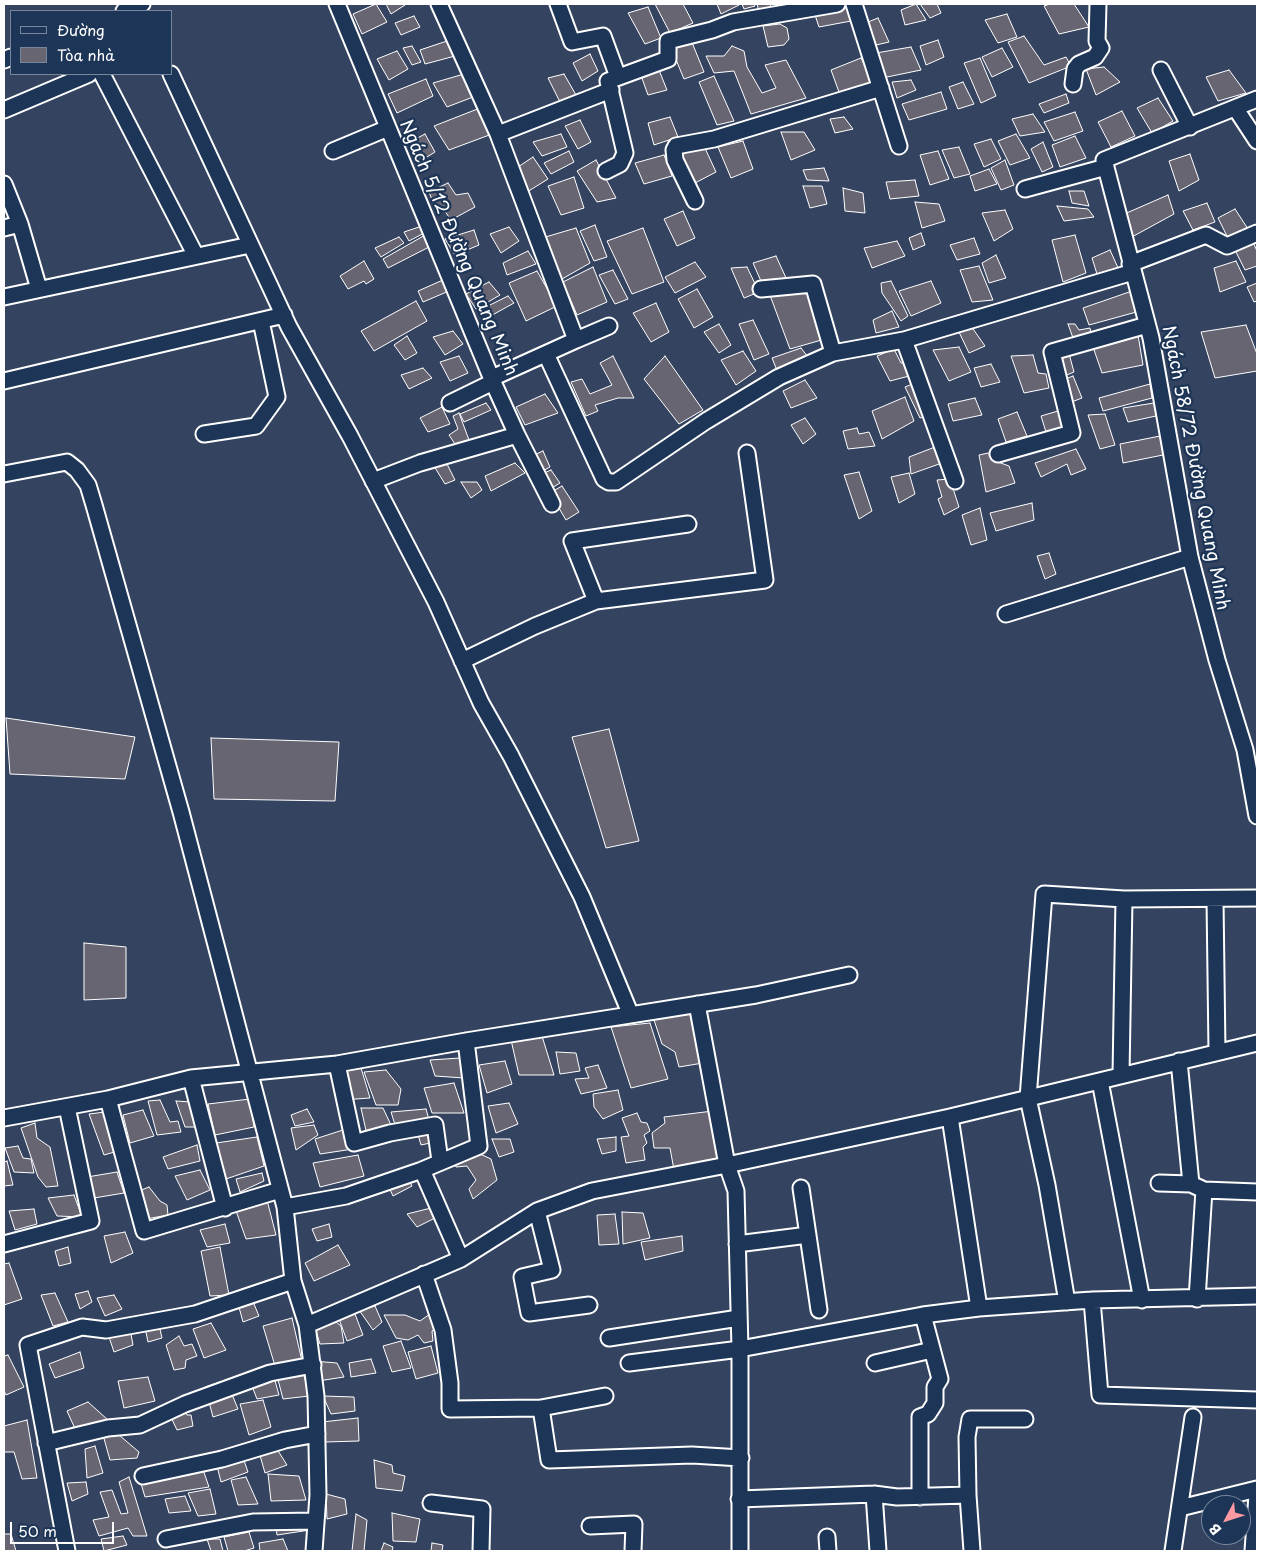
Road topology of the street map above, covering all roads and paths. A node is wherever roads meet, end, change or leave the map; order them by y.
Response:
1 (337, 4) edge
2 (439, 4) edge
3 (558, 4) edge
4 (837, 4) edge
5 (854, 4) edge
6 (1098, 4) edge
7 (141, 7) edge
8 (128, 10) edge
9 (1161, 70) dead end
10 (87, 75) edge
11 (103, 75) edge
12 (171, 75) edge
13 (614, 84) junction
14 (1072, 84) dead end
15 (881, 88) junction
16 (1257, 99) edge
17 (1236, 108) junction
18 (4, 110) edge
19 (1190, 126) junction
20 (388, 128) junction
21 (498, 134) junction
22 (1257, 141) edge
23 (899, 146) dead end
24 (333, 151) dead end
25 (1106, 167) junction
26 (606, 171) dead end
27 (4, 184) edge
28 (1025, 189) dead end
29 (695, 201) dead end
30 (20, 224) junction
31 (4, 228) edge
32 (1257, 233) edge
33 (250, 245) junction
34 (196, 256) junction
35 (1132, 268) junction
36 (39, 289) junction
37 (761, 289) dead end
38 (4, 297) edge
39 (284, 315) junction
40 (261, 321) junction
41 (1147, 325) junction
42 (609, 326) dead end
43 (576, 340) junction
44 (904, 340) junction
45 (833, 353) junction
46 (546, 354) junction
47 (493, 380) junction
48 (4, 381) edge
49 (450, 403) dead end
50 (204, 434) dead end
51 (517, 435) junction
52 (747, 453) dead end
53 (998, 454) dead end
54 (4, 474) edge
55 (955, 480) dead end
56 (373, 481) junction
57 (552, 504) dead end
58 (688, 524) dead end
59 (1190, 557) junction
60 (596, 601) junction
61 (1006, 614) dead end
62 (462, 661) junction
63 (1257, 816) edge
64 (1257, 898) edge
65 (1124, 899) junction
66 (1215, 899) junction
67 (850, 975) dead end
68 (697, 1004) junction
69 (630, 1013) junction
70 (466, 1041) junction
71 (1257, 1043) edge
72 (1217, 1052) junction
73 (1179, 1061) junction
74 (337, 1064) junction
75 (248, 1072) junction
76 (1121, 1075) junction
77 (191, 1078) junction
78 (1100, 1081) junction
79 (1028, 1098) junction
80 (108, 1099) junction
81 (67, 1107) junction
82 (950, 1117) junction
83 (4, 1118) edge
84 (440, 1161) junction
85 (727, 1165) junction
86 (422, 1170) junction
87 (1159, 1183) dead end
88 (1197, 1187) junction
89 (801, 1188) dead end
90 (280, 1190) junction
91 (1257, 1192) edge
92 (286, 1207) junction
93 (225, 1208) junction
94 (536, 1211) junction
95 (808, 1235) junction
96 (4, 1244) edge
97 (737, 1244) junction
98 (461, 1259) junction
99 (424, 1274) junction
100 (293, 1281) junction
101 (1257, 1296) edge
102 (1197, 1299) junction
103 (1092, 1300) junction
104 (1142, 1300) junction
105 (1067, 1302) junction
106 (589, 1305) dead end
107 (979, 1308) junction
108 (819, 1310) dead end
109 (923, 1315) junction
110 (739, 1318) junction
111 (307, 1325) junction
112 (609, 1338) dead end
113 (740, 1350) junction
114 (932, 1350) junction
115 (629, 1363) dead end
116 (875, 1363) dead end
117 (312, 1365) junction
118 (605, 1396) dead end
119 (1257, 1400) edge
120 (541, 1408) junction
121 (1193, 1417) dead end
122 (1026, 1419) dead end
123 (317, 1434) junction
124 (46, 1443) junction
125 (741, 1458) junction
126 (143, 1476) dead end
127 (1257, 1489) edge
128 (874, 1494) junction
129 (968, 1495) junction
130 (1257, 1495) edge
131 (920, 1497) junction
132 (739, 1499) junction
133 (431, 1503) dead end
134 (1180, 1508) junction
135 (315, 1521) junction
136 (590, 1526) dead end
137 (166, 1539) dead end
138 (67, 1551) edge
139 (314, 1551) edge
140 (480, 1551) edge
141 (633, 1551) edge
142 (740, 1551) edge
143 (878, 1551) edge
144 (972, 1551) edge
145 (1173, 1551) edge
146 (1253, 1551) edge

1 - 20 street, Ngách 5/12 Đường Quang Minh
2 - 21 street
3 - 13 street
4 - 13 street
5 - 15 street
6 - 14 street
7 - 8 street
9 - 19 street
10 - 18 street
11 - 34 street
12 - 33 street
13 - 21 street
13 - 26 street
15 - 23 street
15 - 29 street
16 - 17 street
17 - 19 street
17 - 22 street
19 - 25 street
20 - 24 street
20 - 47 street, Ngách 5/12 Đường Quang Minh
21 - 43 street
25 - 28 street
25 - 35 street, Ngách 58/72 Đường Quang Minh
27 - 30 street
30 - 31 street
30 - 36 street
32 - 35 street
33 - 34 street
33 - 39 street
34 - 36 street
35 - 41 street, Ngách 58/72 Đường Quang Minh
35 - 44 street
36 - 38 street
37 - 45 street
39 - 40 street
39 - 56 street
40 - 48 street
40 - 50 street
41 - 53 street
41 - 59 street, Ngách 58/72 Đường Quang Minh
42 - 43 street
43 - 46 street
44 - 45 street
44 - 55 street
45 - 46 street
46 - 47 street
47 - 49 street
47 - 51 street, Ngách 5/12 Đường Quang Minh
51 - 56 street
51 - 57 street, Ngách 5/12 Đường Quang Minh
52 - 60 street
54 - 75 street
56 - 62 street
58 - 60 street
59 - 61 street
59 - 63 street, Ngách 58/72 Đường Quang Minh
60 - 62 street
62 - 69 street
64 - 66 street
65 - 66 street
65 - 76 street
65 - 79 street
66 - 72 street
67 - 68 street
68 - 69 street
68 - 85 street
69 - 70 street
70 - 74 street
70 - 84 street
71 - 72 street
72 - 73 street
73 - 76 street
73 - 88 street
74 - 75 street
74 - 84 street
75 - 77 street
75 - 90 street
76 - 78 street
77 - 80 street
77 - 93 street
78 - 79 street
78 - 104 street
79 - 82 street
79 - 105 street
80 - 81 street
80 - 93 street
81 - 83 street
81 - 96 street
82 - 85 street
82 - 107 street
84 - 86 street
85 - 94 street
85 - 97 street
86 - 92 street
86 - 98 street
87 - 88 street
88 - 91 street
88 - 102 street
89 - 95 street
90 - 92 street
90 - 93 street
92 - 100 street
94 - 98 street
94 - 106 street
95 - 97 street
95 - 108 street
97 - 110 street
98 - 99 street
99 - 111 street
99 - 120 street
100 - 111 street
100 - 124 street
101 - 102 street
102 - 104 street
103 - 104 street
103 - 105 street
103 - 119 street
105 - 107 street
107 - 109 street
109 - 113 street
109 - 114 street
110 - 112 street
110 - 113 street
111 - 117 street
113 - 115 street
113 - 125 street
114 - 116 street
114 - 131 street
117 - 123 street
117 - 124 street
118 - 120 street
120 - 125 street
121 - 134 street
122 - 129 street
123 - 126 street
123 - 135 street
124 - 138 street
125 - 132 street
127 - 134 street
128 - 131 street
128 - 132 street
128 - 143 street
129 - 131 street
129 - 144 street
130 - 146 street
132 - 142 street
133 - 140 street
134 - 145 street
135 - 137 street
135 - 139 street
136 - 141 street

